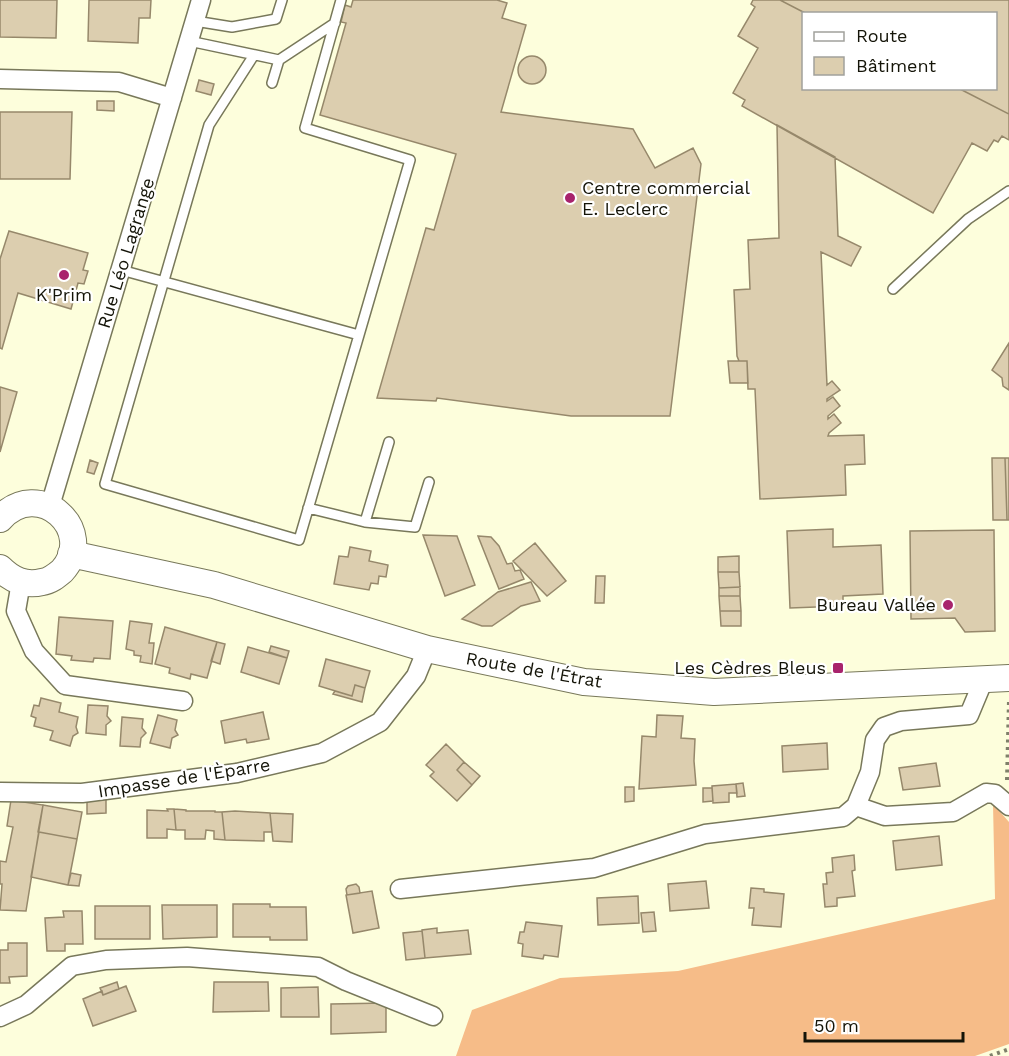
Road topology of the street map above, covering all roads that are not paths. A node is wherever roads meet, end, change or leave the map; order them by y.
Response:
1 (201, 0) edge
2 (282, 0) edge
3 (341, 0) edge
4 (195, 21) junction
5 (334, 23) junction
6 (189, 41) junction
7 (254, 55) junction
8 (279, 60) junction
9 (0, 79) edge
10 (272, 83) dead end
11 (172, 98) junction
12 (1009, 191) edge
13 (121, 270) junction
14 (164, 281) junction
15 (893, 290) dead end
16 (359, 335) junction
17 (390, 442) dead end
18 (429, 482) dead end
19 (50, 506) junction
20 (308, 508) junction
21 (0, 519) edge
22 (365, 522) junction
23 (71, 554) junction
24 (0, 568) edge
25 (21, 582) junction
26 (427, 649) junction
27 (1009, 678) edge
28 (984, 679) junction
29 (183, 701) dead end
30 (0, 792) edge
31 (1008, 805) edge
32 (856, 806) junction
33 (400, 889) dead end
34 (0, 1017) edge
35 (433, 1017) dead end

1 - 4 street, Rue Léo Lagrange
2 - 4 lane
3 - 5 lane
4 - 6 street, Rue Léo Lagrange
5 - 8 lane
5 - 16 lane
6 - 7 lane
6 - 11 street, Rue Léo Lagrange
7 - 8 lane
7 - 14 lane
8 - 10 lane
9 - 11 street
11 - 13 street, Rue Léo Lagrange
12 - 15 lane
13 - 14 lane
13 - 19 street, Rue Léo Lagrange
14 - 16 lane
14 - 20 lane
16 - 20 lane
17 - 22 lane
18 - 22 lane
19 - 21 main road
19 - 23 main road
20 - 22 lane
23 - 25 main road
23 - 26 main road, Route de l'Étrat
24 - 25 main road
25 - 29 street
26 - 28 main road, Route de l'Étrat
26 - 30 street, Impasse de l'Èparre
27 - 28 main road, Route de l'Étrat
28 - 32 street
31 - 32 street
32 - 33 street
34 - 35 street

